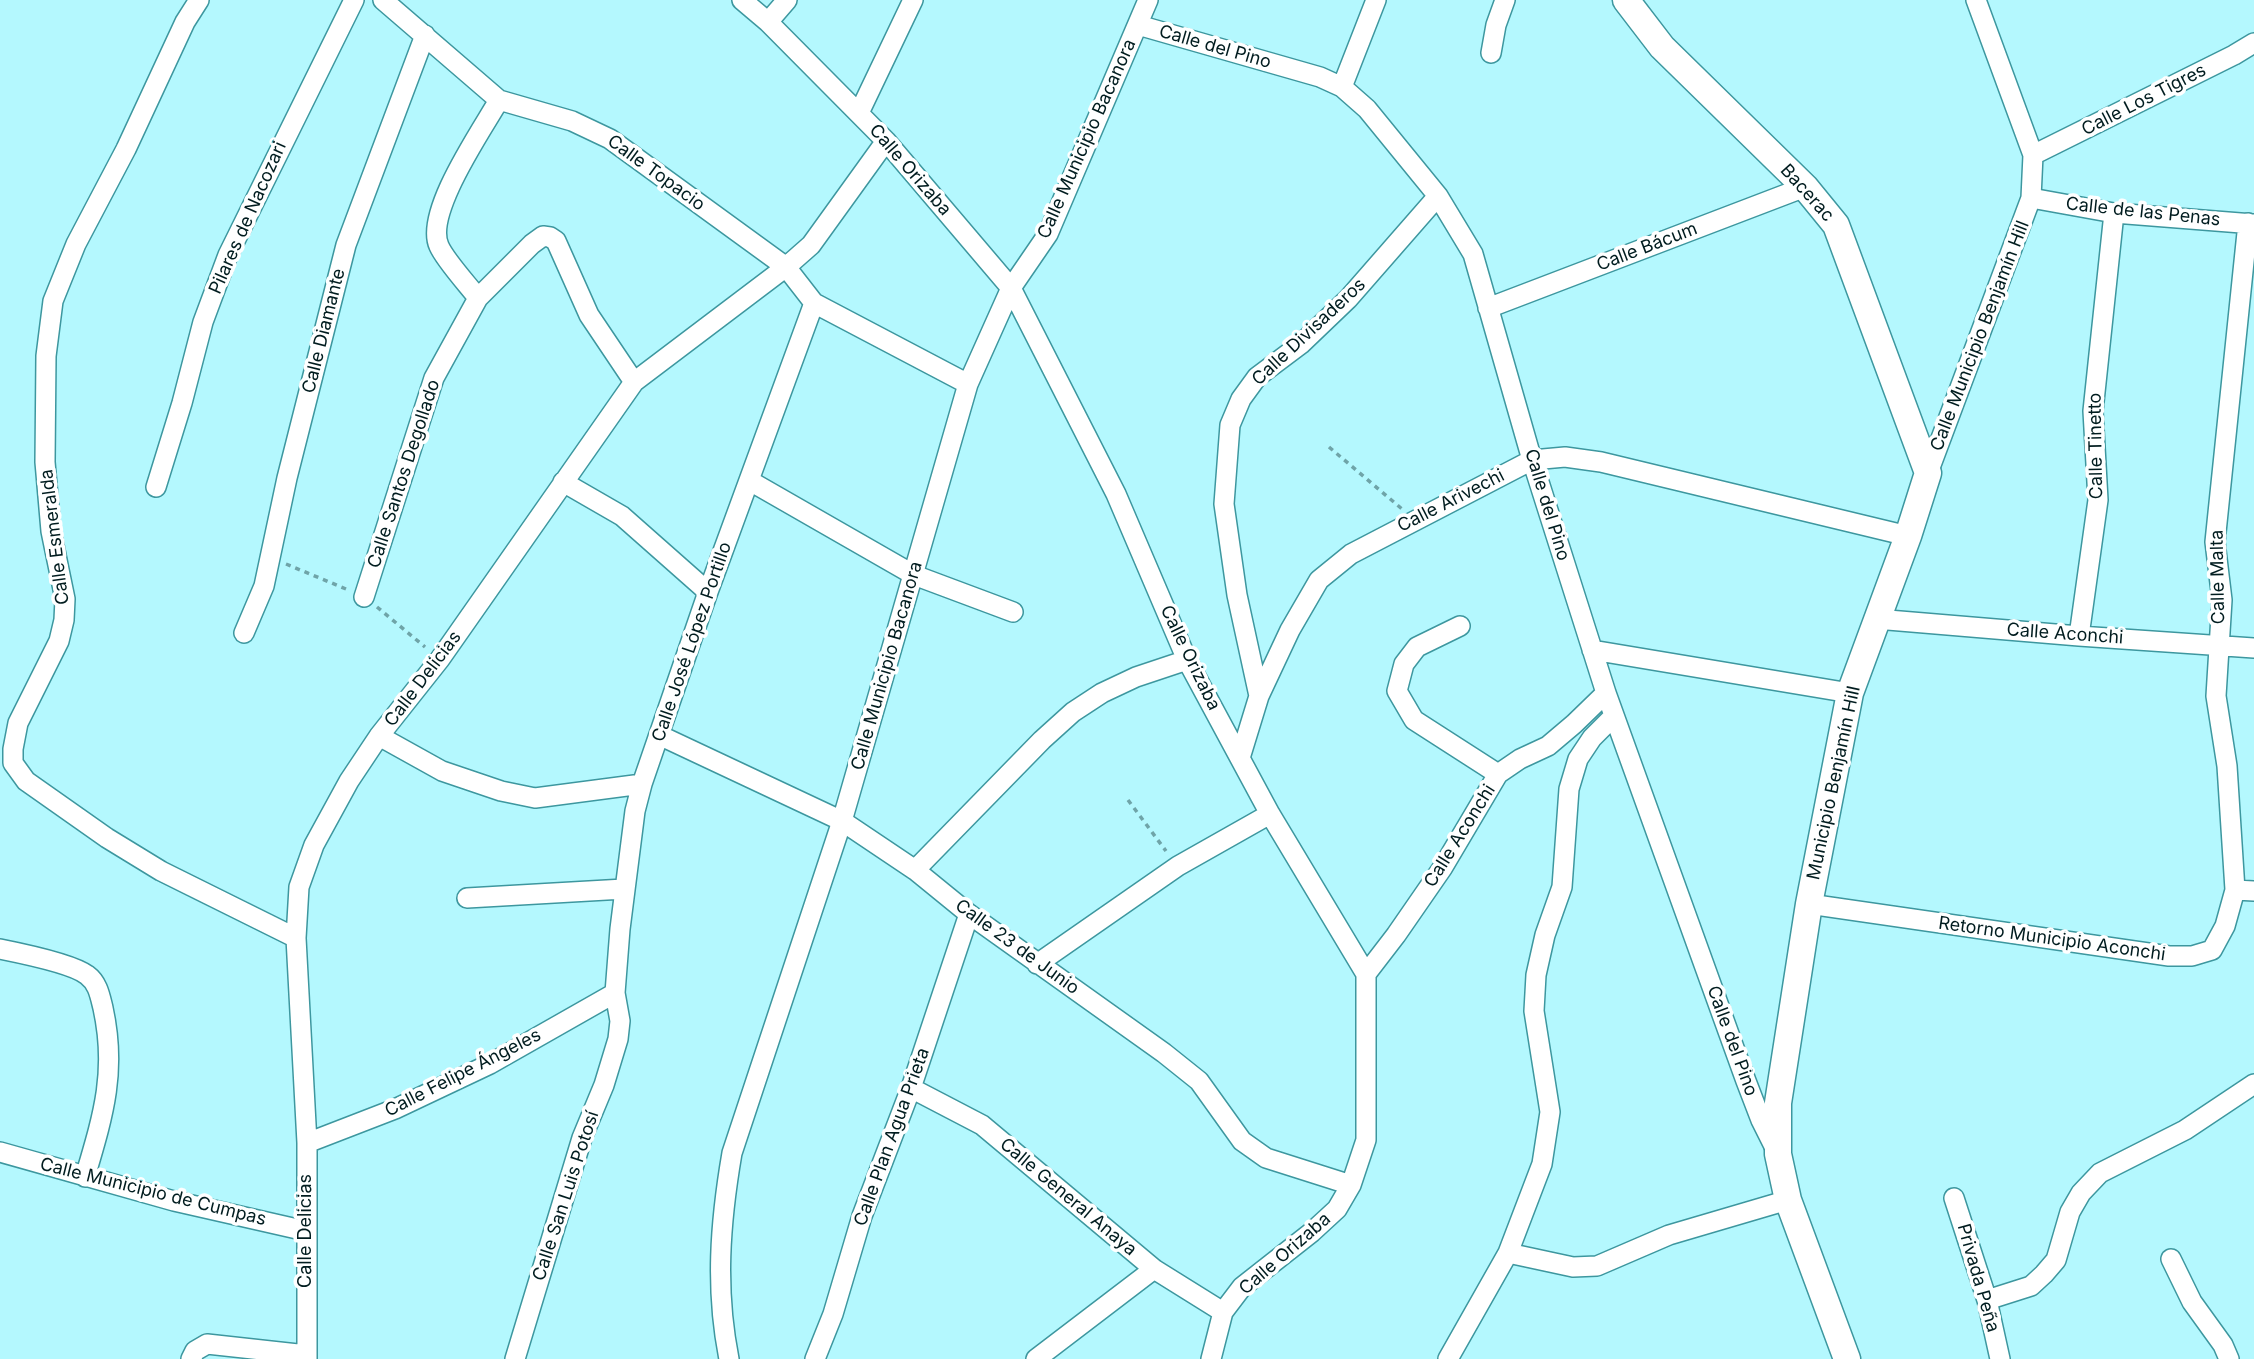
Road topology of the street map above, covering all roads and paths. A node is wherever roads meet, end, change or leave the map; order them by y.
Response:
1 (199, 0) edge
2 (354, 0) edge
3 (383, 0) edge
4 (742, 0) edge
5 (787, 0) edge
6 (913, 0) edge
7 (1148, 0) edge
8 (1376, 0) edge
9 (1505, 0) edge
10 (1626, 0) edge
11 (1982, 2) edge
12 (768, 22) junction
13 (1138, 25) junction
14 (425, 35) junction
15 (2254, 43) edge
16 (1491, 53) dead end
17 (1342, 87) junction
18 (499, 100) junction
19 (859, 113) junction
20 (886, 141) junction
21 (2033, 155) junction
22 (1805, 187) junction
23 (1438, 196) junction
24 (2031, 198) junction
25 (2114, 213) junction
26 (2251, 224) edge
27 (786, 267) junction
28 (1011, 288) junction
29 (478, 298) junction
30 (814, 303) junction
31 (1488, 308) junction
32 (634, 382) junction
33 (968, 384) junction
34 (1329, 447) dead end
35 (1532, 460) junction
36 (1928, 473) junction
37 (750, 481) junction
38 (563, 482) junction
39 (156, 487) dead end
40 (1415, 519) junction
41 (1908, 536) junction
42 (914, 575) junction
43 (708, 592) junction
44 (364, 597) dead end
45 (1013, 612) dead end
46 (1876, 619) junction
47 (1460, 626) dead end
48 (244, 633) dead end
49 (2079, 636) junction
50 (2219, 645) junction
51 (2254, 648) edge
52 (1592, 650) junction
53 (1187, 660) junction
54 (1605, 693) junction
55 (1850, 693) junction
56 (1259, 696) junction
57 (1614, 716) junction
58 (659, 735) junction
59 (379, 736) junction
60 (1240, 758) junction
61 (1498, 774) junction
62 (642, 784) junction
63 (1128, 800) dead end
64 (1270, 814) junction
65 (842, 821) junction
66 (1178, 866) junction
67 (915, 870) junction
68 (624, 889) junction
69 (2244, 890) edge
70 (467, 898) dead end
71 (1809, 904) junction
72 (969, 914) junction
73 (296, 938) junction
74 (0, 948) edge
75 (1037, 964) junction
76 (1366, 974) junction
77 (615, 993) junction
78 (2254, 1084) edge
79 (911, 1088) junction
80 (1777, 1103) joint
81 (307, 1143) junction
82 (0, 1152) edge
83 (1777, 1154) junction
84 (85, 1177) junction
85 (1351, 1185) junction
86 (1954, 1198) dead end
87 (1788, 1200) junction
88 (306, 1231) junction
89 (1508, 1253) junction
90 (2171, 1259) dead end
91 (1154, 1269) junction
92 (1987, 1300) junction
93 (1223, 1312) junction
94 (307, 1357) edge
95 (191, 1359) edge
96 (515, 1359) edge
97 (729, 1359) edge
98 (815, 1359) edge
99 (1036, 1359) edge
100 (1211, 1359) edge
101 (1448, 1359) edge
102 (1847, 1359) edge
103 (2000, 1359) edge
104 (2229, 1359) edge

1 - 73 street, Calle Esmeralda
2 - 39 street, Pilares de Nacozari
3 - 14 street, Calle Topacio
4 - 12 street, Calle Orizaba
5 - 12 street
6 - 19 street
7 - 13 street, Calle Municipio Bacanora
8 - 17 street
9 - 16 street
10 - 22 street, Bacerac
11 - 21 street
12 - 19 street, Calle Orizaba
13 - 17 street, Calle del Pino
13 - 28 street, Calle Municipio Bacanora
14 - 18 street, Calle Topacio
14 - 48 street, Calle Diamante
15 - 21 street, Calle Los Tigres
17 - 23 street, Calle del Pino
18 - 27 street, Calle Topacio
18 - 29 street
19 - 20 street, Calle Orizaba
20 - 27 street, Calle Delicias
20 - 28 street, Calle Orizaba
21 - 24 street, Calle Municipio Benjamín Hill
22 - 31 street, Calle Bácum
22 - 36 street, Bacerac
23 - 31 street, Calle del Pino
23 - 56 street, Calle Divisaderos
24 - 25 street, Calle de las Penas
24 - 36 street, Calle Municipio Benjamín Hill
25 - 26 street, Calle de las Penas
25 - 49 street, Calle Tinetto
26 - 50 street, Calle Malta
27 - 30 street, Calle Topacio
27 - 32 street, Calle Delicias
28 - 33 street, Calle Municipio Bacanora
28 - 53 street, Calle Orizaba
29 - 32 street, Calle Santos Degollado
29 - 44 street, Calle Santos Degollado
30 - 33 street
30 - 37 street, Calle José López Portillo
31 - 35 street, Calle del Pino
32 - 38 street, Calle Delicias
33 - 42 street, Calle Municipio Bacanora
34 - 40 path
35 - 40 street, Calle Arivechi
35 - 41 street, Calle Arivechi
35 - 52 street, Calle del Pino
36 - 41 street, Municipio Benjamín Hill
37 - 42 street
37 - 43 street, Calle José López Portillo
38 - 43 street
38 - 59 street, Calle Delicias
40 - 56 street, Calle Arivechi
41 - 46 street, Municipio Benjamín Hill
42 - 45 street
42 - 65 street, Calle Municipio Bacanora
43 - 58 street, Calle José López Portillo
46 - 49 street, Calle Aconchi
46 - 55 street, Municipio Benjamín Hill
47 - 61 street
49 - 50 street, Calle Aconchi
50 - 51 street, Calle Aconchi
50 - 69 street, Calle Malta
52 - 54 street, Calle del Pino
52 - 55 street
53 - 60 street, Calle Orizaba
53 - 67 street
54 - 57 street, Calle del Pino
54 - 61 street, Calle Aconchi
55 - 71 street, Municipio Benjamín Hill
56 - 60 street, Calle Arivechi
57 - 83 street, Calle del Pino
57 - 89 street
58 - 62 street, Calle José López Portillo
58 - 65 street, Calle 23 de Junio
59 - 62 street
59 - 73 street, Calle Delicias
60 - 64 street, Calle Orizaba
61 - 76 street, Calle Aconchi
62 - 68 street, Calle José López Portillo
63 - 66 path
64 - 66 street
64 - 76 street, Calle Orizaba
65 - 67 street, Calle 23 de Junio
65 - 97 street, Calle Municipio Bacanora
66 - 75 street
67 - 72 street, Calle 23 de Junio
68 - 70 street
68 - 77 street, Calle José López Portillo
69 - 71 street, Retorno Municipio Aconchi
71 - 80 street, Municipio Benjamín Hill
72 - 75 street, Calle 23 de Junio
72 - 79 street, Calle Plan Agua Prieta
73 - 81 street, Calle Delicias
74 - 84 street
75 - 85 street, Calle 23 de Junio
76 - 85 street, Calle Orizaba
77 - 81 street, Calle Felipe Ángeles
77 - 96 street, Calle San Luis Potosí
78 - 92 street
79 - 91 street, Calle General Anaya
79 - 98 street, Calle Plan Agua Prieta
80 - 83 street, Calle del Pino
81 - 88 street, Calle Delicias
82 - 84 street, Calle Municipio de Cumpas
83 - 87 street, Calle del Pino
84 - 88 street, Calle Municipio de Cumpas
85 - 93 street, Calle Orizaba
86 - 92 street, Privada Peña
87 - 89 street
87 - 102 street, Calle del Pino
88 - 94 street, Calle Delicias
89 - 101 street
90 - 104 street
91 - 93 street, Calle General Anaya
91 - 99 street
92 - 103 street, Privada Peña
93 - 100 street, Calle Orizaba
94 - 95 street

